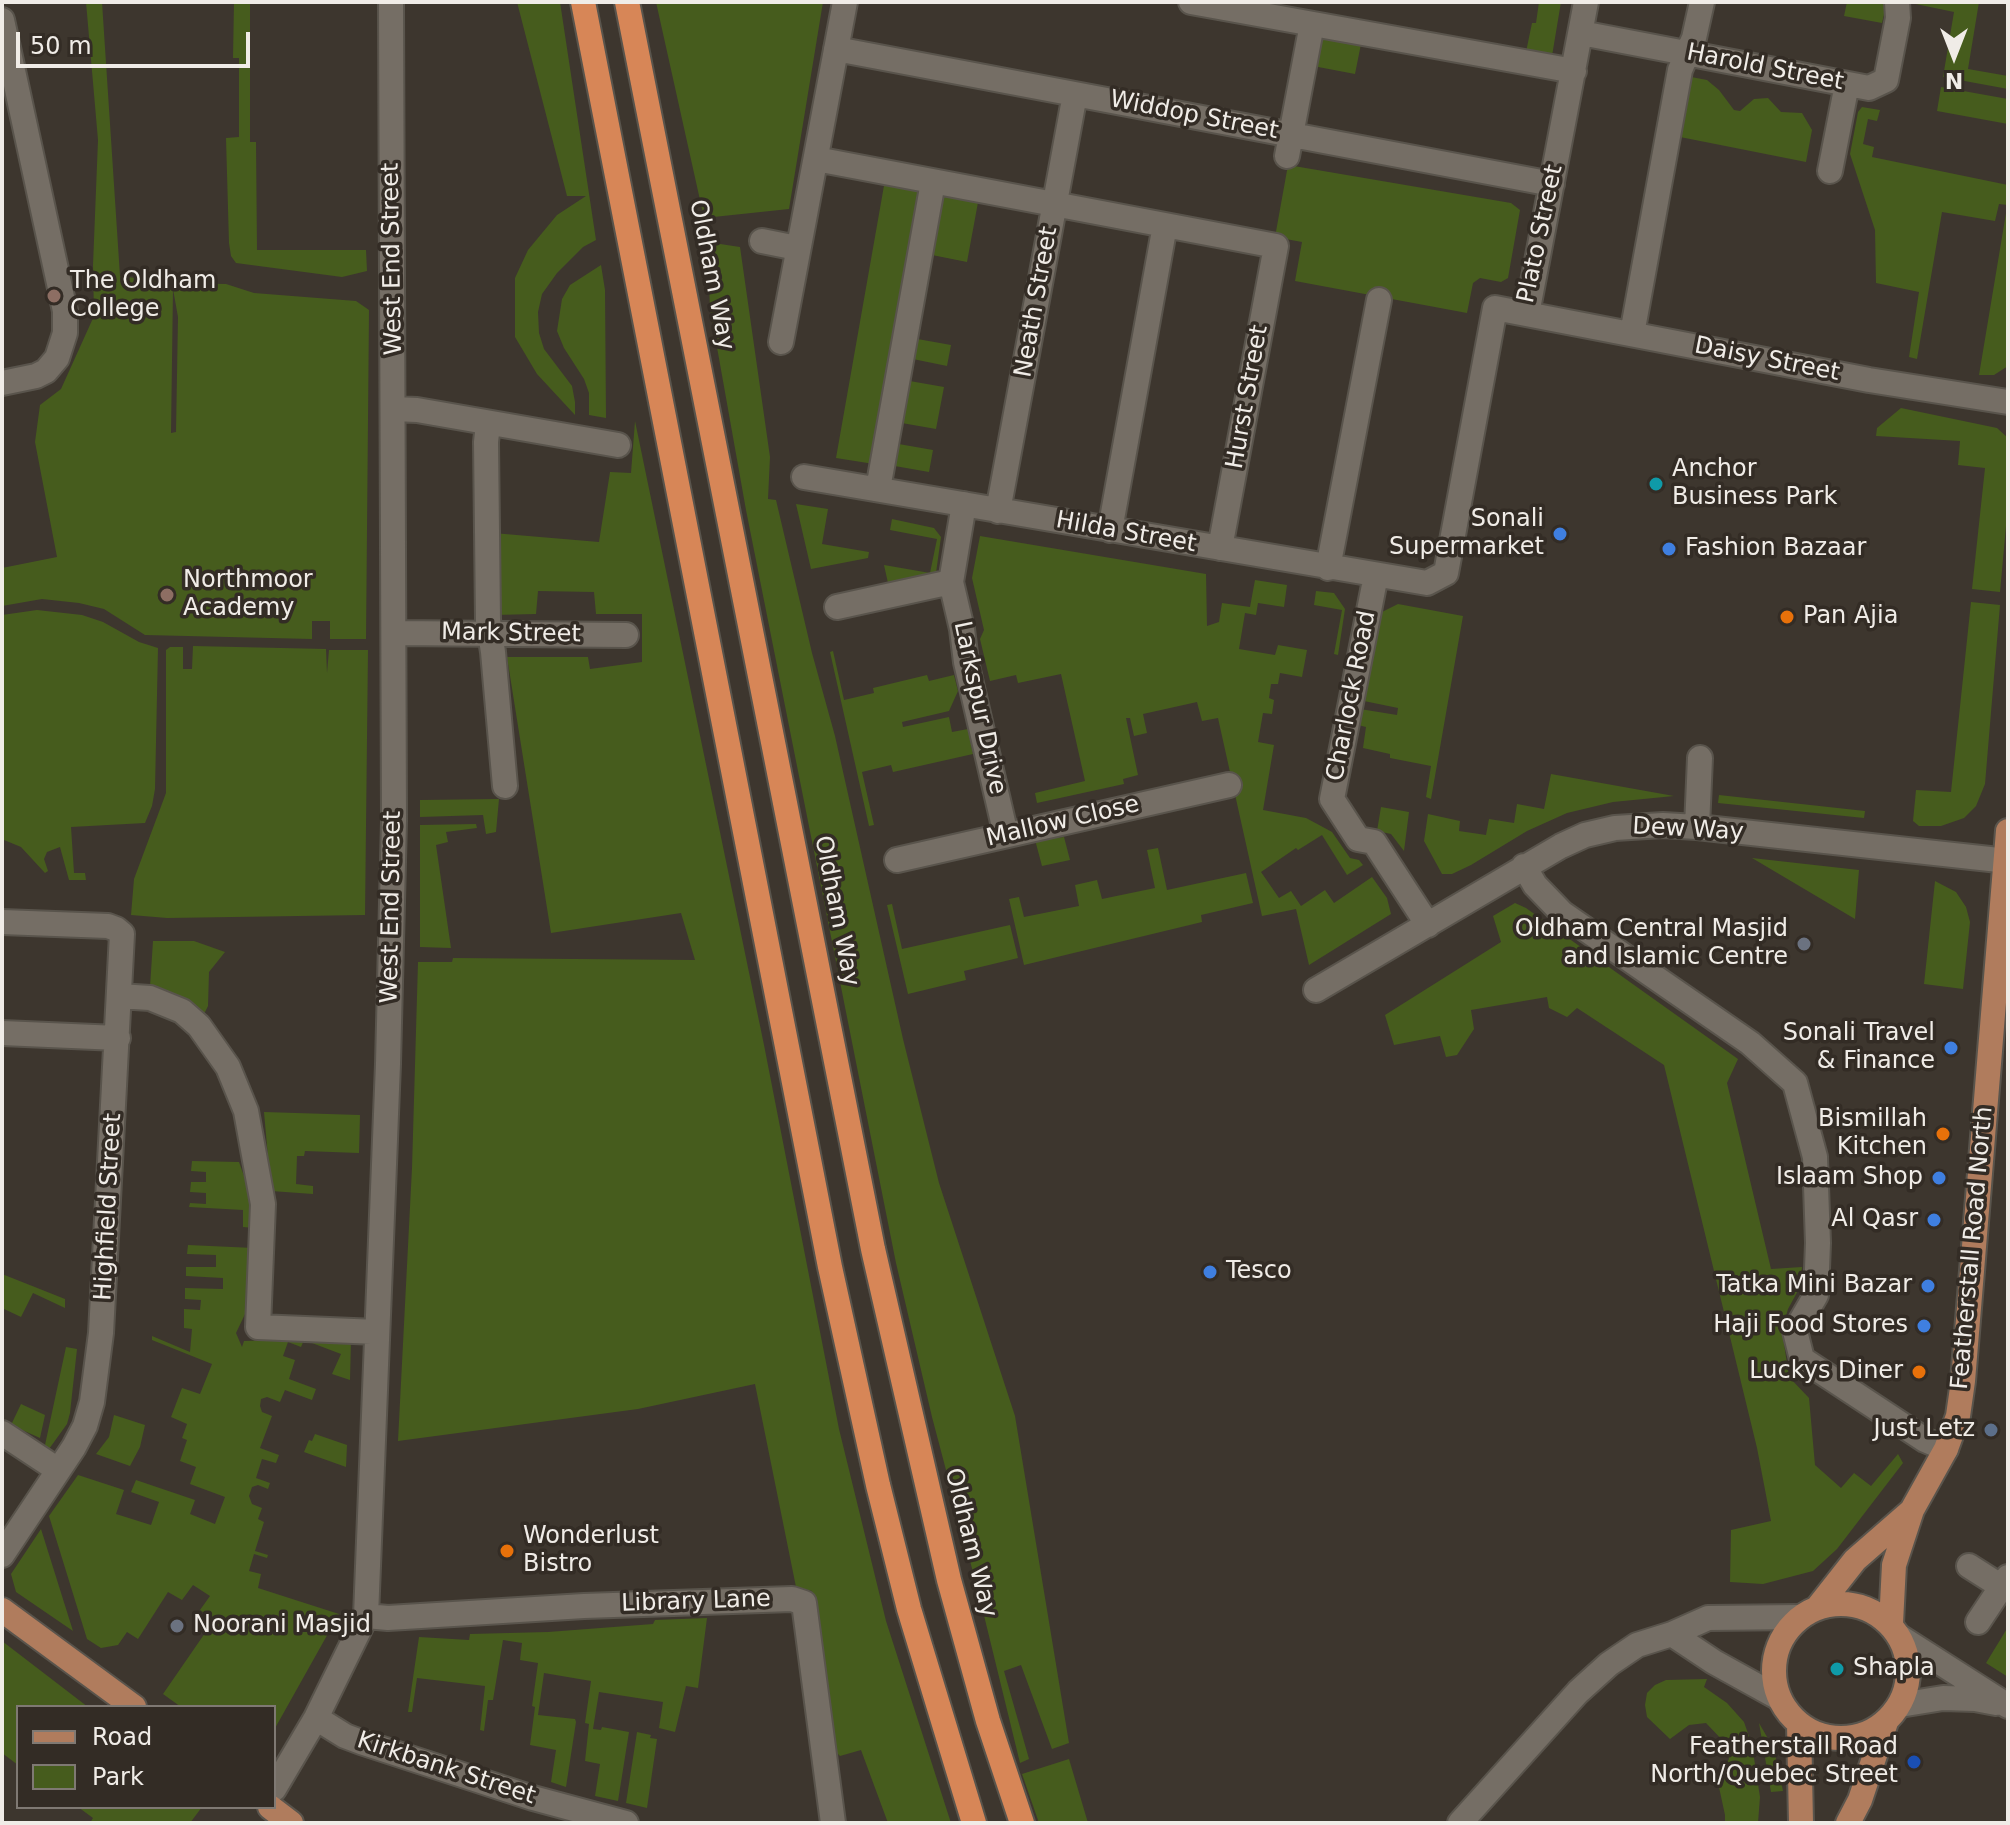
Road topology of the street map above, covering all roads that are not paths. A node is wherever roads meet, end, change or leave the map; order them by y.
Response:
1 (391, 2) edge
2 (583, 2) edge
3 (627, 2) edge
4 (845, 2) edge
5 (1191, 2) edge
6 (1586, 2) edge
7 (1702, 2) edge
8 (1898, 10) edge
9 (2, 20) edge
10 (1312, 24) junction
11 (1581, 33) junction
12 (836, 49) junction
13 (1686, 53) junction
14 (1574, 71) junction
15 (1847, 84) junction
16 (1075, 94) junction
17 (1289, 145) junction
18 (816, 159) junction
19 (1830, 171) dead end
20 (933, 182) junction
21 (1552, 184) junction
22 (1056, 203) junction
23 (1165, 225) junction
24 (762, 241) dead end
25 (797, 248) junction
26 (1379, 300) dead end
27 (1527, 314) junction
28 (1632, 334) junction
29 (781, 342) dead end
30 (2, 383) edge
31 (2008, 402) edge
32 (394, 409) junction
33 (488, 424) junction
34 (618, 445) dead end
35 (804, 477) dead end
36 (878, 489) junction
37 (964, 504) junction
38 (998, 511) junction
39 (1110, 530) junction
40 (1220, 548) junction
41 (1328, 568) junction
42 (1446, 573) joint
43 (1376, 575) junction
44 (951, 582) junction
45 (837, 607) dead end
46 (395, 633) junction
47 (491, 634) junction
48 (626, 635) dead end
49 (1700, 758) dead end
50 (1229, 785) dead end
51 (505, 786) dead end
52 (1697, 827) junction
53 (2008, 831) edge
54 (1006, 835) junction
55 (897, 860) dead end
56 (2007, 861) edge
57 (1524, 866) junction
58 (2, 922) edge
59 (1428, 925) junction
60 (1316, 990) dead end
61 (119, 996) junction
62 (2, 1033) edge
63 (118, 1038) junction
64 (377, 1332) junction
65 (2, 1433) edge
66 (1946, 1449) junction
67 (58, 1470) junction
68 (1912, 1510) junction
69 (2, 1555) edge
70 (1969, 1566) dead end
71 (2005, 1582) edge
72 (2, 1610) edge
73 (1809, 1612) junction
74 (366, 1616) junction
75 (1978, 1622) dead end
76 (1896, 1630) junction
77 (1672, 1634) junction
78 (1779, 1698) junction
79 (131, 1705) edge
80 (2007, 1705) edge
81 (1893, 1713) junction
82 (316, 1718) junction
83 (1799, 1724) junction
84 (276, 1786) edge
85 (273, 1809) edge
86 (291, 1823) edge
87 (626, 1823) edge
88 (833, 1823) edge
89 (974, 1823) edge
90 (1022, 1823) edge
91 (1460, 1823) edge
92 (1801, 1823) edge
93 (1848, 1823) edge

1 - 32 street, West End Street
2 - 89 highway
3 - 90 highway, Oldham Way
4 - 12 street
5 - 10 street
6 - 11 street, Plato Street
7 - 13 street
8 - 15 street, Harold Street
9 - 30 street
10 - 14 street
10 - 17 street
11 - 13 street, Harold Street
11 - 14 street, Plato Street
12 - 16 street, Widdop Street
12 - 18 street
13 - 15 street, Harold Street
13 - 28 street
14 - 21 street, Plato Street
15 - 19 street
16 - 17 street, Widdop Street
16 - 22 street, Neath Street
17 - 21 street, Widdop Street
18 - 20 street
18 - 25 street
20 - 22 street
20 - 36 street
21 - 27 street, Plato Street
22 - 23 street
22 - 38 street, Neath Street
23 - 39 street
23 - 40 street, Hurst Street
24 - 25 street
25 - 29 street
26 - 41 street
27 - 28 street, Daisy Street
27 - 42 street, Plato Street
28 - 31 street, Daisy Street
32 - 33 street
32 - 46 street, West End Street
33 - 34 street
33 - 47 street
35 - 36 street, Hilda Street
36 - 37 street, Hilda Street
37 - 38 street, Hilda Street
37 - 44 street, Larkspur Drive
38 - 39 street, Hilda Street
39 - 40 street, Hilda Street
40 - 41 street, Hilda Street
41 - 43 street, Hilda Street
42 - 43 street, Hilda Street
43 - 59 street, Charlock Road
44 - 45 street
44 - 54 street, Larkspur Drive
46 - 47 street, Mark Street
46 - 64 street, West End Street
47 - 48 street, Mark Street
47 - 51 street
49 - 52 street
50 - 54 street, Mallow Close
52 - 56 street, Dew Way
52 - 57 street, Dew Way
53 - 56 main road, Featherstall Road North
54 - 55 street, Mallow Close
56 - 66 main road, Featherstall Road North
57 - 59 street, Dew Way
57 - 66 street
58 - 61 street, Highfield Street
59 - 60 street, Dew Way
61 - 63 street, Highfield Street
61 - 64 street
62 - 63 street
63 - 67 street, Highfield Street
64 - 74 street, West End Street
65 - 67 street
66 - 68 main road, Featherstall Road North
67 - 69 street, Highfield Street
68 - 73 main road, Featherstall Road North
68 - 76 main road, Featherstall Road North
70 - 71 street
71 - 75 street
72 - 79 main road
73 - 76 main road
73 - 77 street
73 - 78 main road
74 - 82 street, West End Street
74 - 88 street, Library Lane
76 - 80 street
76 - 81 main road
77 - 78 street
77 - 91 street
78 - 83 main road
80 - 81 street
81 - 83 main road
81 - 93 main road
82 - 84 street, West End Street
82 - 87 street, Kirkbank Street
83 - 92 main road
85 - 86 main road

